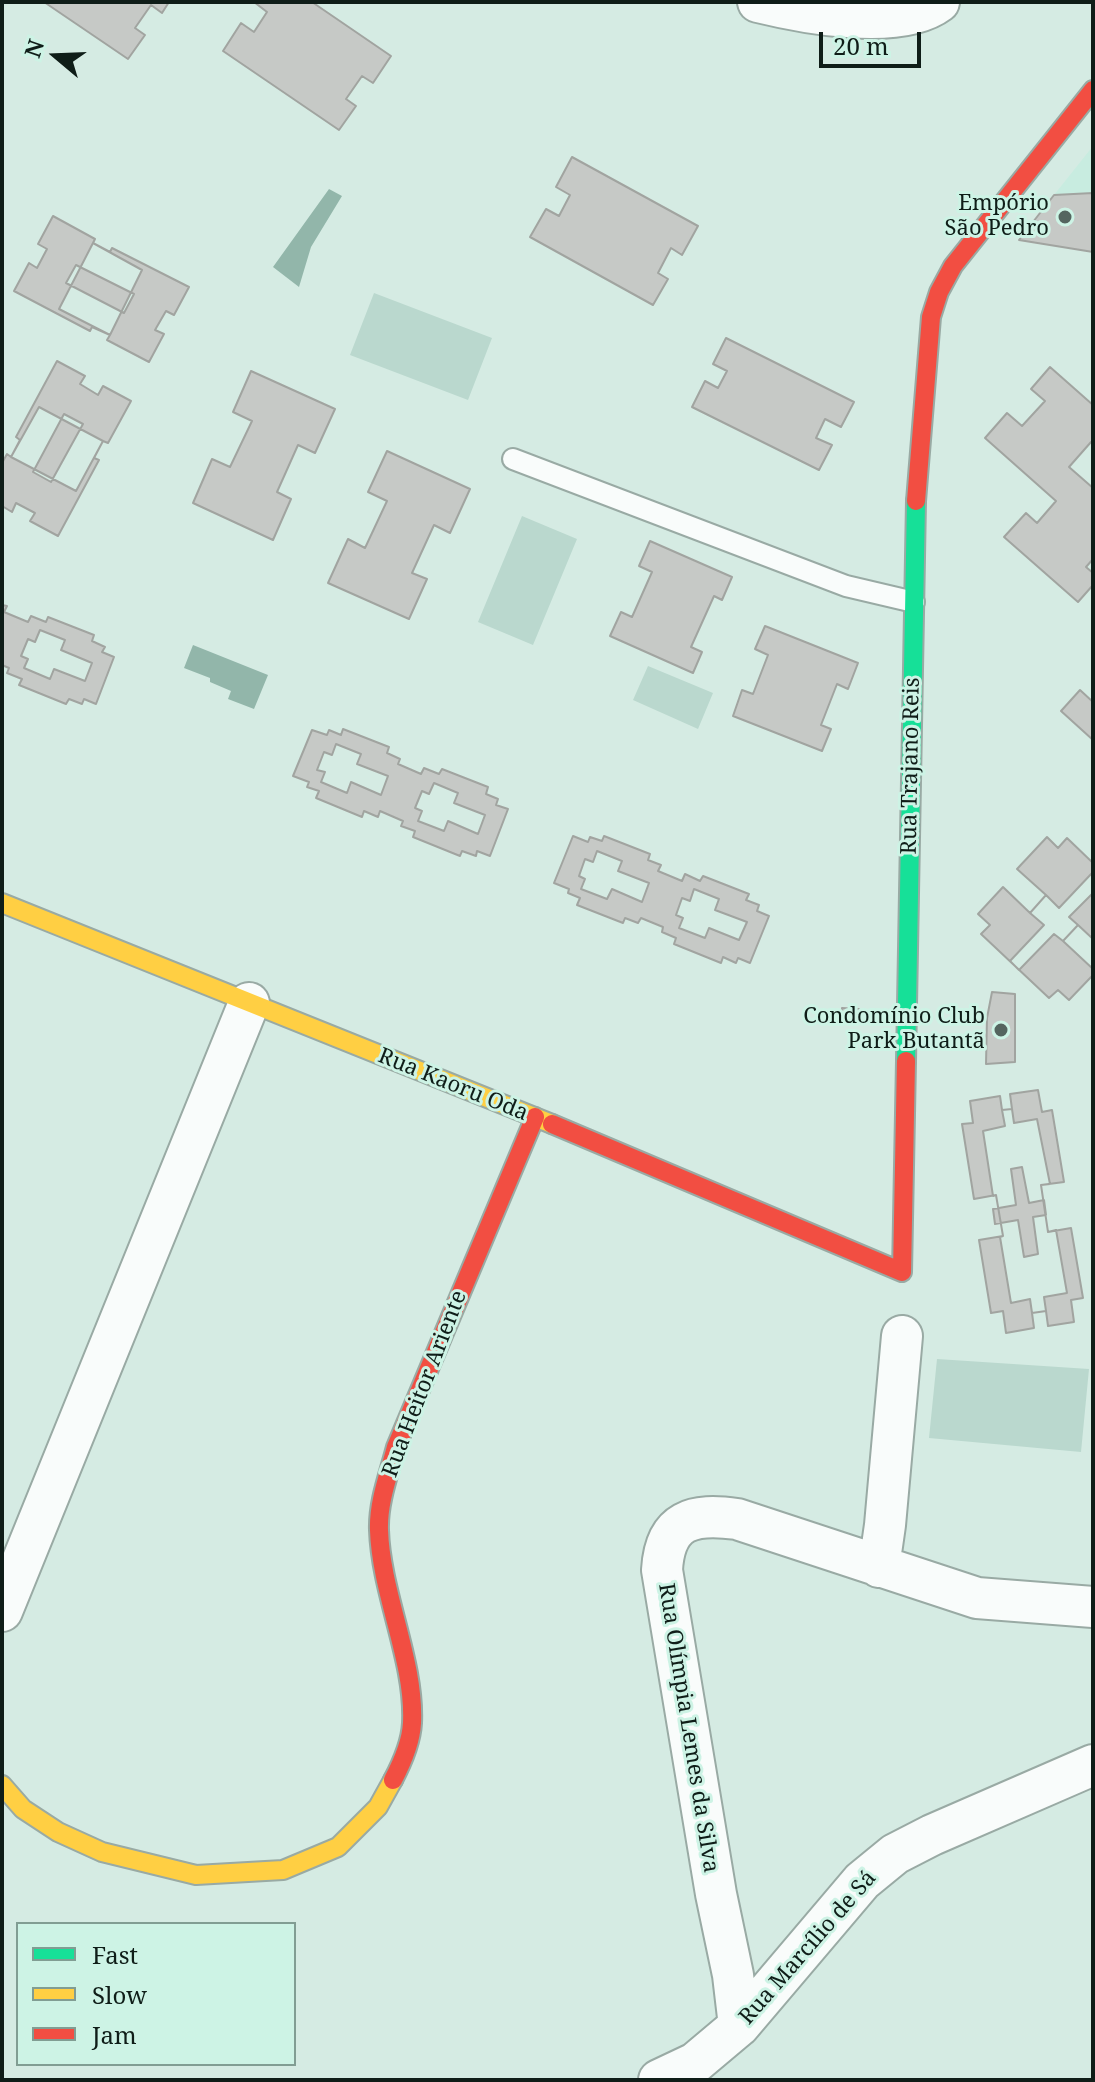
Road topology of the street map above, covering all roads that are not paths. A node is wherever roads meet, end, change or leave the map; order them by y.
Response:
1 (758, 2) edge
2 (939, 2) edge
3 (1093, 90) edge
4 (513, 459) dead end
5 (914, 602) junction
6 (2, 903) edge
7 (249, 1003) junction
8 (535, 1117) junction
9 (902, 1272) joint
10 (902, 1336) dead end
11 (879, 1567) junction
12 (1093, 1607) edge
13 (2, 1611) edge
14 (1093, 1765) edge
15 (2, 1785) edge
16 (739, 2026) junction
17 (659, 2080) edge

1 - 2 street
3 - 5 street, Rua Trajano Reis
4 - 5 lane
5 - 9 street, Rua Trajano Reis
6 - 7 street, Rua Kaoru Oda
7 - 8 street, Rua Kaoru Oda
7 - 13 street
8 - 9 street, Rua Kaoru Oda
8 - 15 street, Rua Heitor Ariente
10 - 11 street
11 - 12 street, Rua Olímpia Lemes da Silva
11 - 16 street, Rua Olímpia Lemes da Silva
14 - 16 street, Rua Marcílio de Sá
16 - 17 street, Rua Marcílio de Sá

